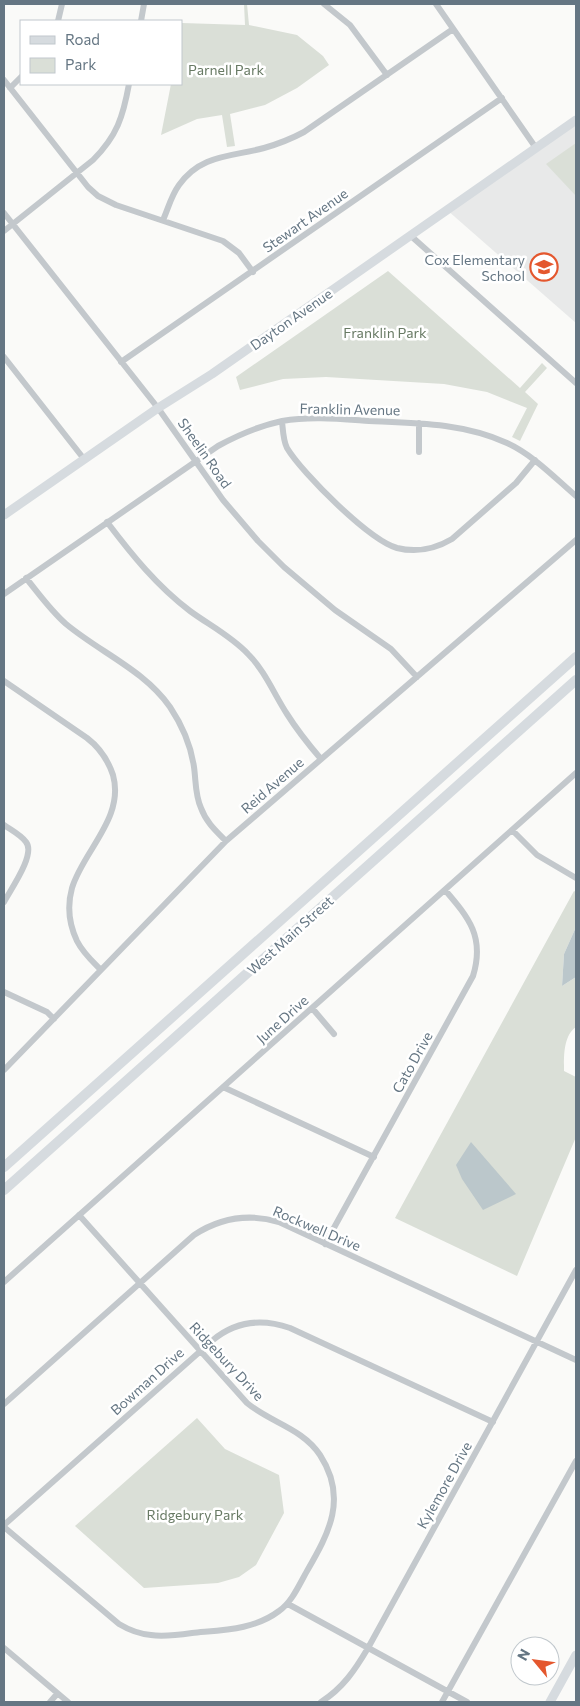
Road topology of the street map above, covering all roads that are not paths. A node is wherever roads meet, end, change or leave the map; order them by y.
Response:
1 (62, 4) edge
2 (144, 4) edge
3 (324, 4) edge
4 (436, 4) edge
5 (58, 20) edge
6 (141, 20) edge
7 (454, 29) junction
8 (387, 75) junction
9 (20, 78) edge
10 (4, 80) edge
11 (129, 85) edge
12 (10, 88) junction
13 (502, 98) junction
14 (576, 120) edge
15 (536, 148) junction
16 (77, 173) junction
17 (4, 214) edge
18 (163, 220) junction
19 (12, 224) junction
20 (4, 231) edge
21 (411, 236) junction
22 (253, 272) junction
23 (4, 357) edge
24 (121, 362) junction
25 (576, 383) edge
26 (158, 408) junction
27 (282, 422) junction
28 (419, 423) junction
29 (419, 452) dead end
30 (84, 459) junction
31 (535, 460) junction
32 (196, 461) junction
33 (576, 496) edge
34 (4, 515) edge
35 (107, 522) junction
36 (576, 540) edge
37 (26, 578) junction
38 (4, 594) edge
39 (576, 657) edge
40 (417, 677) junction
41 (576, 680) edge
42 (4, 681) edge
43 (322, 759) junction
44 (576, 773) edge
45 (4, 825) edge
46 (512, 830) junction
47 (226, 841) junction
48 (576, 878) edge
49 (445, 890) junction
50 (4, 902) edge
51 (101, 970) junction
52 (4, 992) edge
53 (312, 1008) junction
54 (54, 1019) junction
55 (334, 1034) dead end
56 (4, 1070) edge
57 (223, 1087) junction
58 (374, 1157) junction
59 (4, 1167) edge
60 (4, 1190) edge
61 (79, 1215) junction
62 (325, 1244) junction
63 (576, 1270) edge
64 (4, 1282) edge
65 (140, 1283) junction
66 (538, 1342) junction
67 (200, 1351) junction
68 (576, 1360) edge
69 (4, 1404) edge
70 (493, 1422) junction
71 (576, 1461) edge
72 (4, 1526) edge
73 (288, 1604) junction
74 (4, 1648) edge
75 (368, 1648) junction
76 (576, 1655) edge
77 (448, 1692) junction
78 (57, 1694) junction
79 (50, 1702) edge
80 (68, 1702) edge
81 (321, 1702) edge
82 (442, 1702) edge
83 (467, 1702) edge
84 (550, 1702) edge

1 - 5 street
2 - 6 street
3 - 8 street
4 - 7 street
7 - 8 street
7 - 13 street
8 - 18 street
9 - 12 street
10 - 12 street
11 - 16 street
12 - 16 street
13 - 15 street
13 - 22 street, Stewart Avenue
14 - 15 main road, Dayton Avenue
15 - 21 main road, Dayton Avenue
16 - 18 street
16 - 19 street
17 - 19 street, Sheelin Road
18 - 22 street
19 - 20 street
19 - 24 street, Sheelin Road
21 - 25 street
21 - 26 main road, Dayton Avenue
22 - 24 street, Stewart Avenue
23 - 30 street
24 - 26 street, Sheelin Road
26 - 30 main road, Dayton Avenue
26 - 32 street, Sheelin Road
27 - 28 street, Franklin Avenue
27 - 31 street
27 - 32 street, Franklin Avenue
28 - 29 street
28 - 31 street, Franklin Avenue
30 - 34 main road, Dayton Avenue
31 - 33 street, Franklin Avenue
32 - 35 street, Franklin Avenue
32 - 40 street, Sheelin Road
35 - 37 street, Franklin Avenue
35 - 43 street
36 - 40 street, Reid Avenue
37 - 38 street, Franklin Avenue
37 - 47 street
39 - 59 main road, West Main Street
40 - 43 street, Reid Avenue
41 - 60 main road, West Main Street
42 - 51 street
43 - 47 street, Reid Avenue
44 - 46 street, June Drive
45 - 50 street
46 - 48 street
46 - 49 street, June Drive
47 - 51 street, Reid Avenue
49 - 53 street, June Drive
49 - 58 street, Cato Drive
51 - 54 street, Reid Avenue
52 - 54 street
53 - 55 street
53 - 57 street, June Drive
54 - 56 street, Reid Avenue
57 - 58 street
57 - 61 street, June Drive
58 - 62 street, Cato Drive
61 - 64 street, June Drive
61 - 65 street, Ridgebury Drive
62 - 65 street, Rockwell Drive
62 - 66 street, Rockwell Drive
63 - 66 street, Kylemore Drive
65 - 67 street, Ridgebury Drive
65 - 69 street, Rockwell Drive
66 - 68 street, Rockwell Drive
66 - 70 street, Kylemore Drive
67 - 70 street, Bowman Drive
67 - 72 street, Bowman Drive
67 - 73 street, Ridgebury Drive
70 - 75 street, Kylemore Drive
71 - 77 street
72 - 73 street, Ridgebury Drive
73 - 75 street
74 - 78 street
75 - 77 street
75 - 81 street, Kylemore Drive
76 - 84 main road
77 - 82 street
77 - 83 street
78 - 79 street
78 - 80 street

